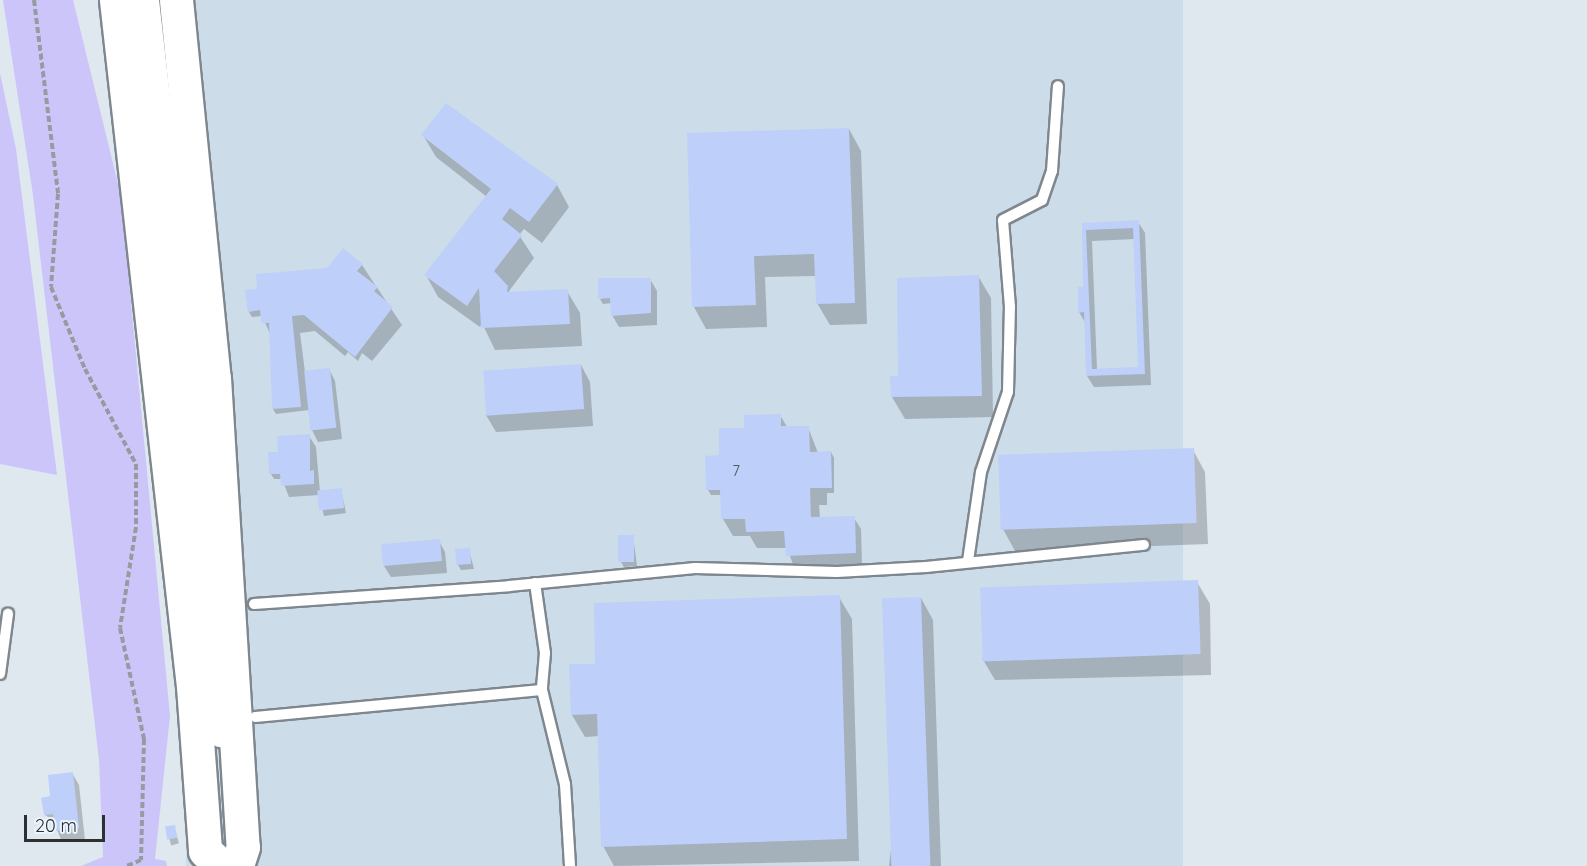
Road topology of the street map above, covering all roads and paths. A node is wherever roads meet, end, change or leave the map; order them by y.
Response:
1 (34, 0) edge
2 (116, 0) edge
3 (142, 0) edge
4 (176, 0) edge
5 (1058, 87) dead end
6 (1144, 545) dead end
7 (968, 561) junction
8 (535, 583) junction
9 (254, 604) dead end
10 (8, 614) dead end
11 (0, 674) edge
12 (542, 690) junction
13 (255, 717) dead end
14 (126, 866) edge
15 (222, 866) edge
16 (235, 866) edge
17 (570, 866) edge

1 - 14 path
2 - 15 main road
3 - 16 main road
4 - 16 main road
5 - 7 lane
6 - 7 lane
7 - 8 lane
8 - 9 lane
8 - 12 lane
10 - 11 lane
12 - 13 lane
12 - 17 lane

